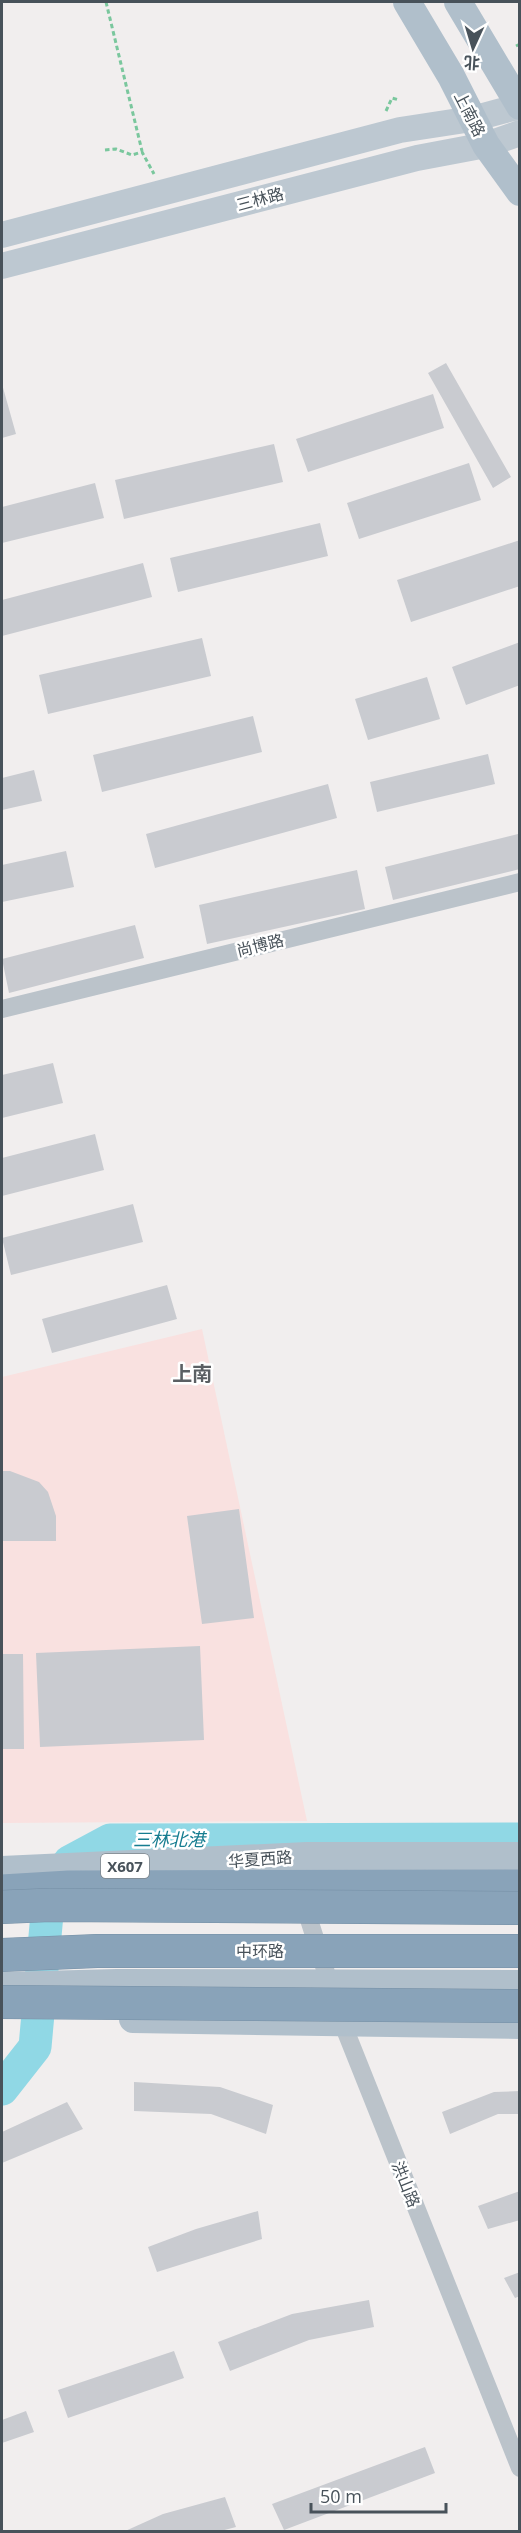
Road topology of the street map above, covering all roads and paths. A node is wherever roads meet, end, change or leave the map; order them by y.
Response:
1 (106, 2) edge
2 (407, 2) edge
3 (458, 2) edge
4 (399, 100) dead end
5 (519, 106) edge
6 (387, 110) dead end
7 (472, 119) junction
8 (519, 133) edge
9 (486, 145) junction
10 (142, 152) dead end
11 (519, 192) edge
12 (2, 235) edge
13 (2, 266) edge
14 (519, 882) edge
15 (2, 1009) edge
16 (519, 1856) edge
17 (2, 1870) edge
18 (519, 1886) edge
19 (2, 1892) edge
20 (2, 1897) edge
21 (302, 1898) junction
22 (519, 1899) edge
23 (2, 1907) edge
24 (519, 1908) edge
25 (519, 1951) edge
26 (2, 1955) edge
27 (328, 1983) junction
28 (519, 1984) edge
29 (2, 1986) edge
30 (2, 2002) edge
31 (519, 2006) edge
32 (2, 2016) edge
33 (342, 2022) junction
34 (519, 2025) edge
35 (519, 2468) edge

1 - 10 path
2 - 7 main road, 上南路
3 - 5 main road
4 - 6 path
5 - 7 main road, 三林路
7 - 9 main road, 上南路
7 - 12 main road, 三林路
8 - 9 main road, 三林路
9 - 11 main road, 上南路
9 - 13 main road, 三林路
14 - 15 street, 尚博路
16 - 17 main road, 华夏西路 / X607
18 - 19 highway
20 - 21 main road
21 - 22 main road
21 - 27 street, 洪山路
23 - 24 highway, bridge
25 - 26 highway, 中环路, bridge
27 - 28 main road
27 - 29 main road
27 - 33 street, 洪山路
30 - 31 highway, bridge
32 - 33 main road
33 - 34 main road
33 - 35 street, 洪山路

